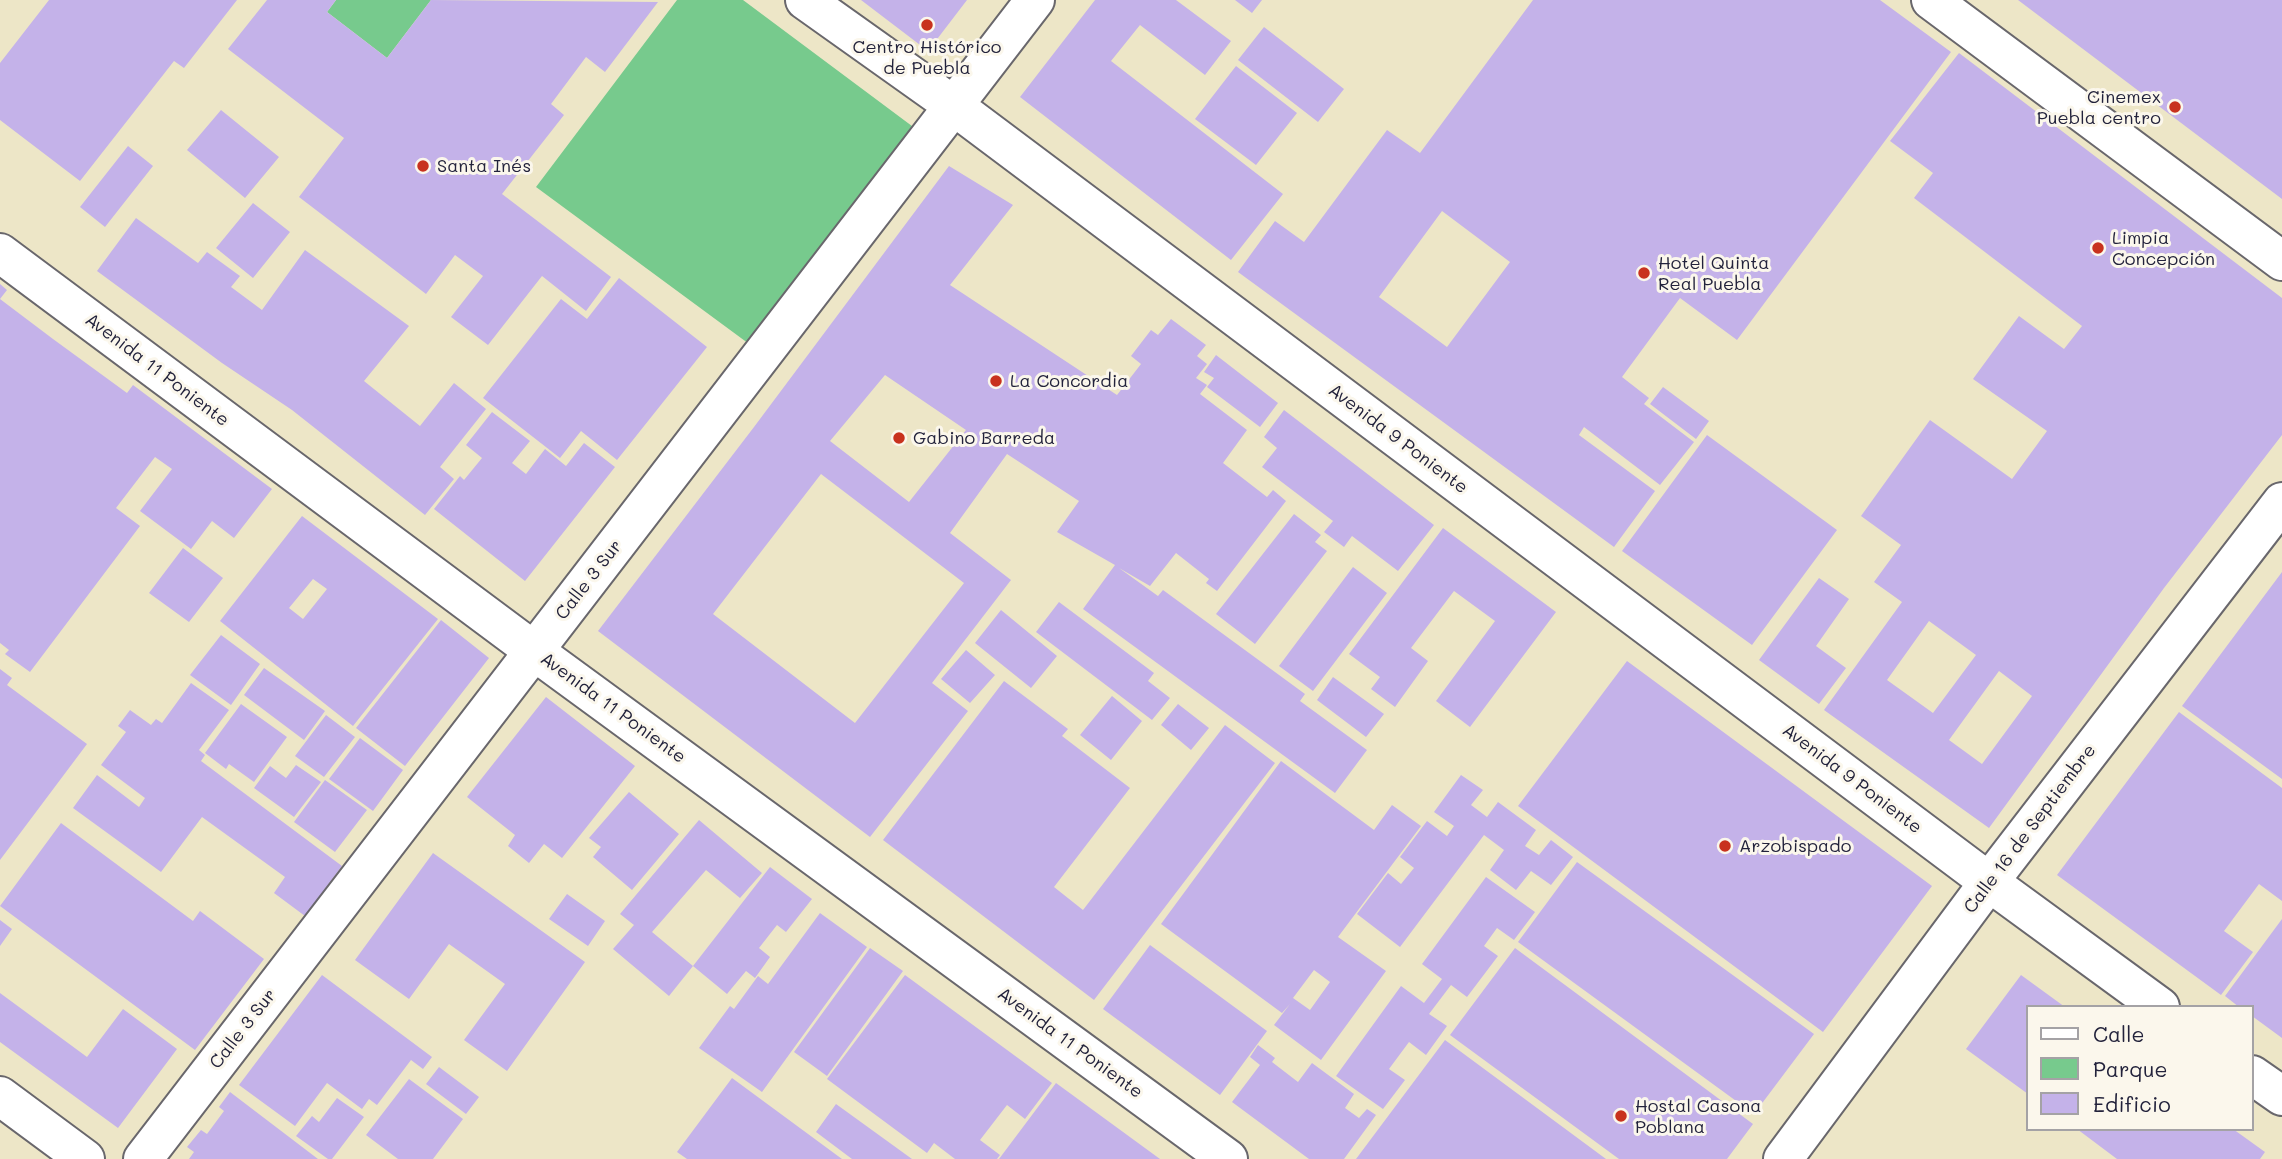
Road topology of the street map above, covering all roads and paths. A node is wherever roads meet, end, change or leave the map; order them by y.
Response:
1 (805, 0) edge
2 (1035, 0) edge
3 (1930, 0) edge
4 (954, 106) junction
5 (0, 253) edge
6 (2282, 261) edge
7 (2282, 502) edge
8 (534, 651) junction
9 (1989, 882) junction
10 (2157, 1005) edge
11 (2254, 1076) edge
12 (0, 1096) edge
13 (2282, 1097) edge
14 (85, 1159) edge
15 (143, 1159) edge
16 (1228, 1159) edge
17 (1783, 1159) edge

1 - 4 street, Avenida 9 Poniente
2 - 4 street, Calle 3 Sur
3 - 6 street
4 - 8 street, Calle 3 Sur
4 - 9 street, Avenida 9 Poniente
5 - 8 street, Avenida 11 Poniente
7 - 9 street, Calle 16 de Septiembre
8 - 15 street, Calle 3 Sur
8 - 16 street, Avenida 11 Poniente
9 - 10 street, Avenida 9 Poniente
9 - 17 street, Calle 16 de Septiembre
11 - 13 street
12 - 14 street

